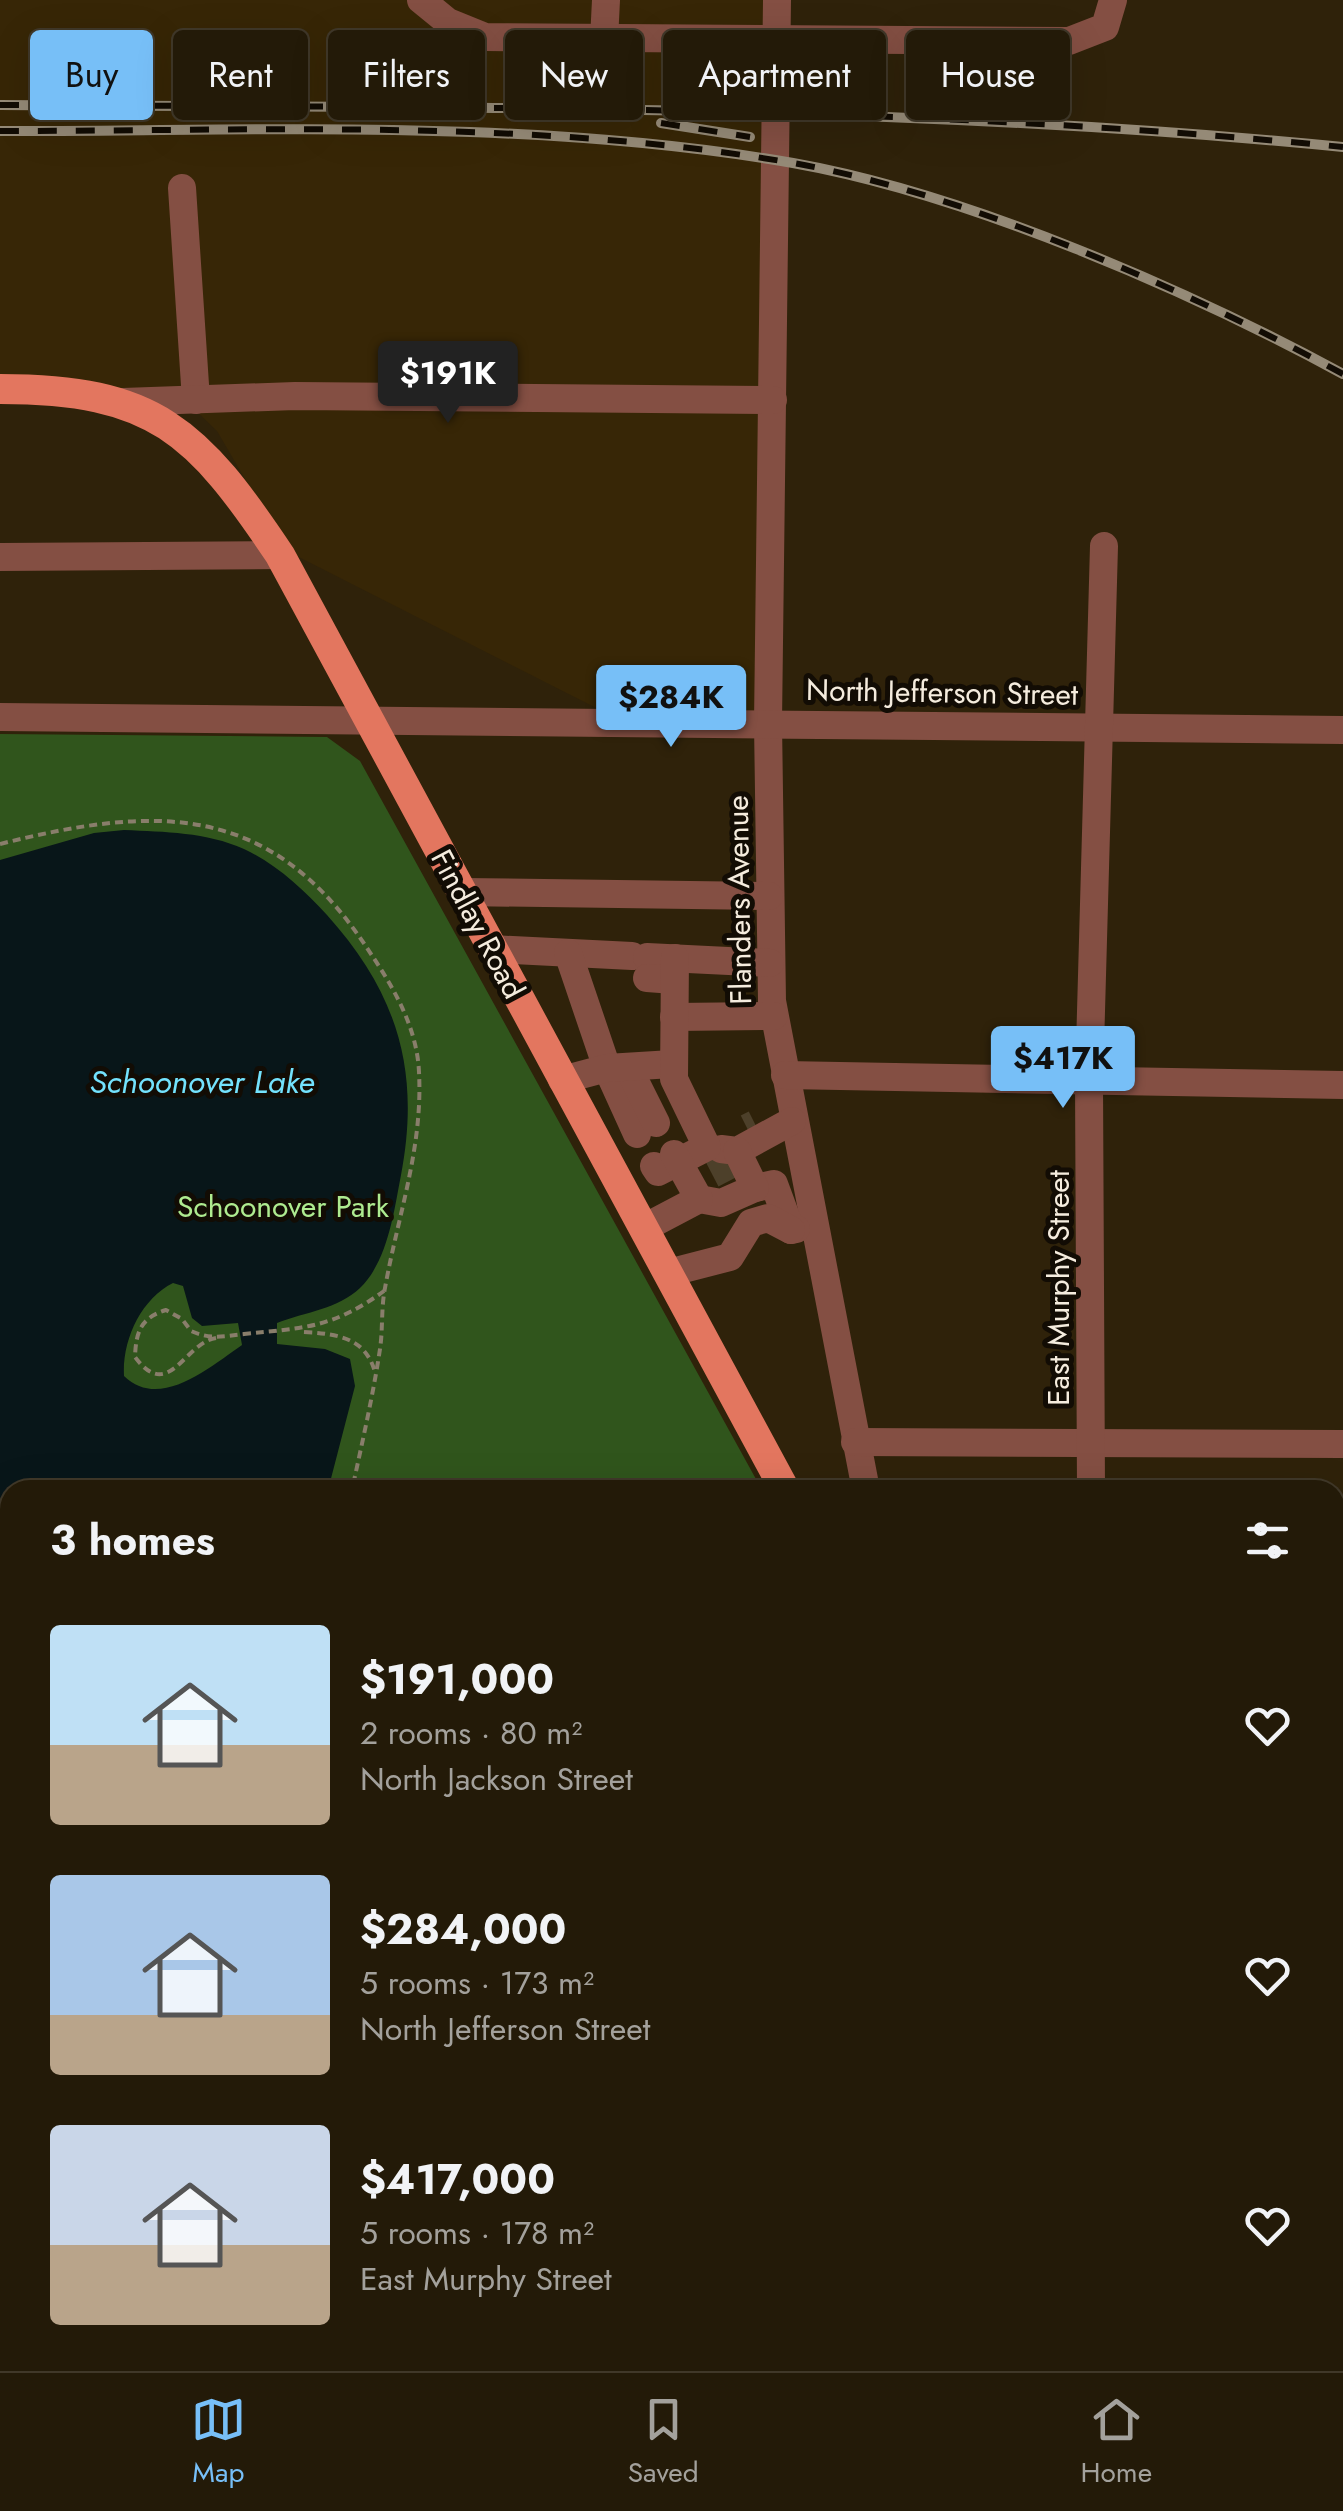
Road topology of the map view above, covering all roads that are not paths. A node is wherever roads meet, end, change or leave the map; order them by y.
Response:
1 (422, 0) edge
2 (606, 0) edge
3 (778, 0) edge
4 (1111, 11) edge
5 (604, 30) edge
6 (778, 30) edge
7 (505, 37) edge
8 (886, 38) edge
9 (777, 120) edge
10 (182, 188) dead end
11 (0, 390) edge
12 (196, 400) junction
13 (774, 400) junction
14 (123, 402) junction
15 (1104, 546) dead end
16 (280, 555) junction
17 (0, 557) edge
18 (0, 717) edge
19 (368, 719) junction
20 (768, 723) junction
21 (1096, 727) junction
22 (1343, 730) edge
23 (462, 892) junction
24 (768, 896) junction
25 (492, 949) junction
26 (568, 953) junction
27 (770, 962) junction
28 (645, 966) junction
29 (674, 1016) junction
30 (774, 1016) junction
31 (672, 1064) junction
32 (618, 1068) junction
33 (785, 1074) junction
34 (562, 1080) junction
35 (1089, 1083) junction
36 (1343, 1085) edge
37 (790, 1123) junction
38 (646, 1128) dead end
39 (718, 1164) junction
40 (644, 1228) junction
41 (802, 1228) junction
42 (668, 1273) junction
43 (1090, 1441) junction
44 (855, 1442) junction
45 (1343, 1444) edge
46 (781, 1480) edge
47 (864, 1480) edge
48 (1091, 1480) edge

1 - 7 street
2 - 5 street
3 - 6 street, Flanders Avenue
4 - 8 street
9 - 13 street, Flanders Avenue
10 - 12 street
11 - 14 main road, Findlay Road
12 - 13 street
12 - 14 street
13 - 20 street, Flanders Avenue
14 - 16 main road, Findlay Road
15 - 21 street, East Murphy Street
16 - 17 street
16 - 19 main road, Findlay Road
18 - 19 street, North Jefferson Street
19 - 20 street, North Jefferson Street
19 - 23 main road, Findlay Road
20 - 21 street, North Jefferson Street
20 - 24 street, Flanders Avenue
21 - 22 street, North Jefferson Street
21 - 35 street, East Murphy Street
23 - 24 street
23 - 25 main road, Findlay Road
24 - 27 street, Flanders Avenue
25 - 26 street
25 - 34 main road, Findlay Road
26 - 28 street
26 - 32 street
27 - 28 street
27 - 30 street, Flanders Avenue
28 - 29 street
29 - 30 street
29 - 31 street
30 - 33 street, Flanders Avenue
31 - 32 street
31 - 39 street
32 - 34 street
32 - 38 street
33 - 35 street
33 - 37 street, Flanders Avenue
34 - 40 main road, Findlay Road
35 - 36 street
35 - 43 street, East Murphy Street
37 - 39 street
37 - 41 street, Flanders Avenue
39 - 40 street
39 - 41 street
40 - 42 main road, Findlay Road
41 - 42 street
41 - 44 street, Flanders Avenue
42 - 46 main road, Findlay Road
43 - 44 street
43 - 45 street
43 - 48 street, East Murphy Street
44 - 47 street, Flanders Avenue

